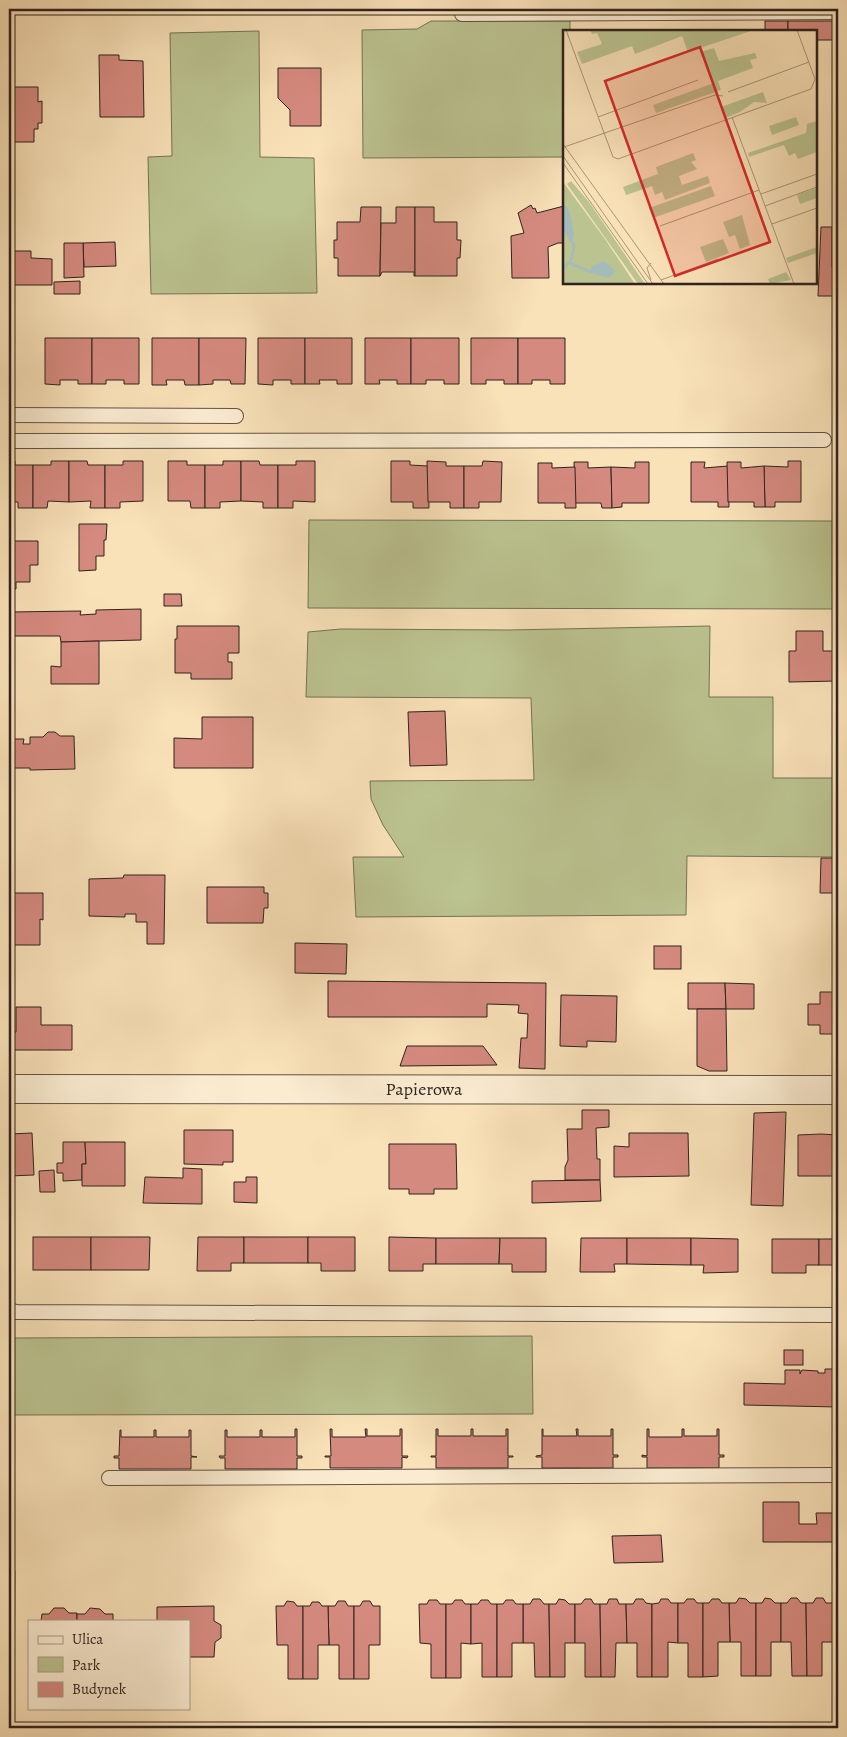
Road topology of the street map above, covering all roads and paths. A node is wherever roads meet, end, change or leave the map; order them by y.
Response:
1 (838, 12) edge
2 (462, 14) dead end
3 (9, 415) edge
4 (236, 416) dead end
5 (824, 440) dead end
6 (9, 441) edge
7 (9, 1089) edge
8 (838, 1090) edge
9 (9, 1310) edge
10 (838, 1315) edge
11 (838, 1475) edge
12 (109, 1478) dead end

1 - 2 lane
3 - 4 lane
5 - 6 lane
7 - 8 street, Papierowa
9 - 10 lane
11 - 12 lane

